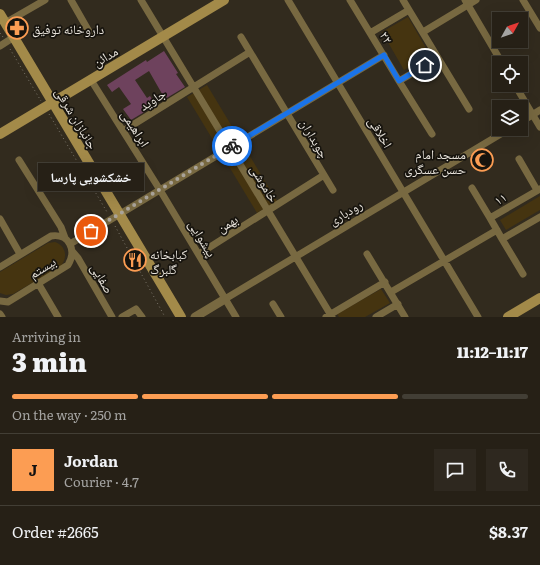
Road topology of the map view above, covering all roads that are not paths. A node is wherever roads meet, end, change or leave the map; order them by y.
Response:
1 (45, 0) edge
2 (71, 0) edge
3 (141, 0) edge
4 (224, 0) edge
5 (288, 0) edge
6 (350, 0) edge
7 (403, 0) edge
8 (476, 0) edge
9 (523, 0) edge
10 (467, 2) edge
11 (409, 10) junction
12 (3, 19) edge
13 (540, 28) edge
14 (423, 32) junction
15 (370, 33) junction
16 (92, 35) dead end
17 (163, 37) junction
18 (241, 37) dead end
19 (6, 42) edge
20 (250, 52) junction
21 (384, 55) junction
22 (498, 56) edge
23 (438, 58) junction
24 (91, 80) junction
25 (399, 81) junction
26 (337, 83) junction
27 (193, 87) junction
28 (519, 92) edge
29 (49, 105) junction
30 (469, 109) dead end
31 (540, 110) edge
32 (287, 114) junction
33 (533, 115) junction
34 (528, 118) edge
35 (540, 127) edge
36 (123, 131) junction
37 (0, 134) edge
38 (432, 134) dead end
39 (497, 136) edge
40 (230, 148) junction
41 (518, 159) dead end
42 (19, 160) dead end
43 (324, 175) junction
44 (472, 188) dead end
45 (538, 189) edge
46 (160, 190) junction
47 (333, 190) dead end
48 (403, 192) junction
49 (268, 211) junction
50 (116, 216) junction
51 (540, 217) edge
52 (490, 218) junction
53 (0, 219) edge
54 (497, 230) junction
55 (65, 238) junction
56 (502, 239) junction
57 (71, 247) junction
58 (20, 254) junction
59 (199, 254) junction
60 (367, 254) dead end
61 (295, 257) junction
62 (444, 261) junction
63 (0, 266) edge
64 (523, 274) dead end
65 (385, 282) junction
66 (38, 283) junction
67 (391, 292) junction
68 (540, 298) edge
69 (225, 299) junction
70 (0, 301) edge
71 (273, 304) dead end
72 (398, 304) junction
73 (0, 314) edge
74 (329, 316) edge
75 (2, 317) edge
76 (58, 317) edge
77 (112, 317) edge
78 (122, 317) edge
79 (142, 317) edge
80 (181, 317) edge
81 (195, 317) edge
82 (236, 317) edge
83 (281, 317) edge
84 (376, 317) edge
85 (405, 317) edge
86 (478, 317) edge
87 (508, 317) edge

1 - 12 street
2 - 16 street
3 - 17 street, خاموشی
4 - 17 main road, مدائن
5 - 26 street, اخلاقی
6 - 15 street
7 - 11 street
8 - 10 street
9 - 13 street
10 - 14 street
10 - 22 street
11 - 14 street
11 - 15 street, ۲۲
12 - 19 main road, جانبازان شرقی
14 - 23 street
15 - 21 street, ۲۲
17 - 24 main road, مدائن
17 - 27 street, خاموشی
18 - 20 street, چوبداران
19 - 29 main road, جانبازان شرقی
20 - 27 street, جاوید
20 - 32 street, چوبداران
21 - 25 street, ۲۲
21 - 26 street
23 - 25 street
23 - 30 street
24 - 29 main road, مدائن
24 - 36 street, ابراهیمی
25 - 38 street, ۲۲
26 - 32 street
26 - 48 street, اخلاقی
27 - 36 street, جاوید
27 - 40 street, خاموشی
28 - 33 street
29 - 37 main road, مدائن
29 - 50 main road, جانبازان شرقی
31 - 33 street
32 - 40 street
32 - 43 street, چوبداران
33 - 34 street
33 - 35 street
36 - 46 street, ابراهیمی
39 - 48 street, رودباری
40 - 46 street
40 - 49 street, خاموشی
41 - 45 street
42 - 55 street
43 - 47 street, چوبداران
43 - 49 street, چوبداران
44 - 52 street
45 - 52 street, ۱۱
46 - 50 street
46 - 59 street, پیشوایی
48 - 61 street, رودباری
48 - 62 street, اخلاقی
49 - 59 street, بهمن
49 - 61 street, خاموشی
50 - 57 street
50 - 80 main road, جانبازان شرقی
51 - 56 street
52 - 54 street, ۱۱
53 - 58 street
54 - 56 street, ۱۱
54 - 62 street
55 - 57 street
55 - 58 street, بیستم
56 - 64 street, ۱۱
57 - 66 street, بیستم
57 - 77 street, صفایی
58 - 63 street, بیستم
59 - 69 street, پیشوایی
60 - 65 street
61 - 69 street, رودباری
61 - 74 street, خاموشی
62 - 67 street
62 - 86 street, اخلاقی
65 - 67 street
65 - 74 street
66 - 70 street, بیستم
66 - 76 street
67 - 72 street
68 - 87 main road
69 - 81 street, رودباری
69 - 82 street, پیشوایی
71 - 83 street
72 - 84 street
72 - 85 street
73 - 75 street
78 - 79 street

